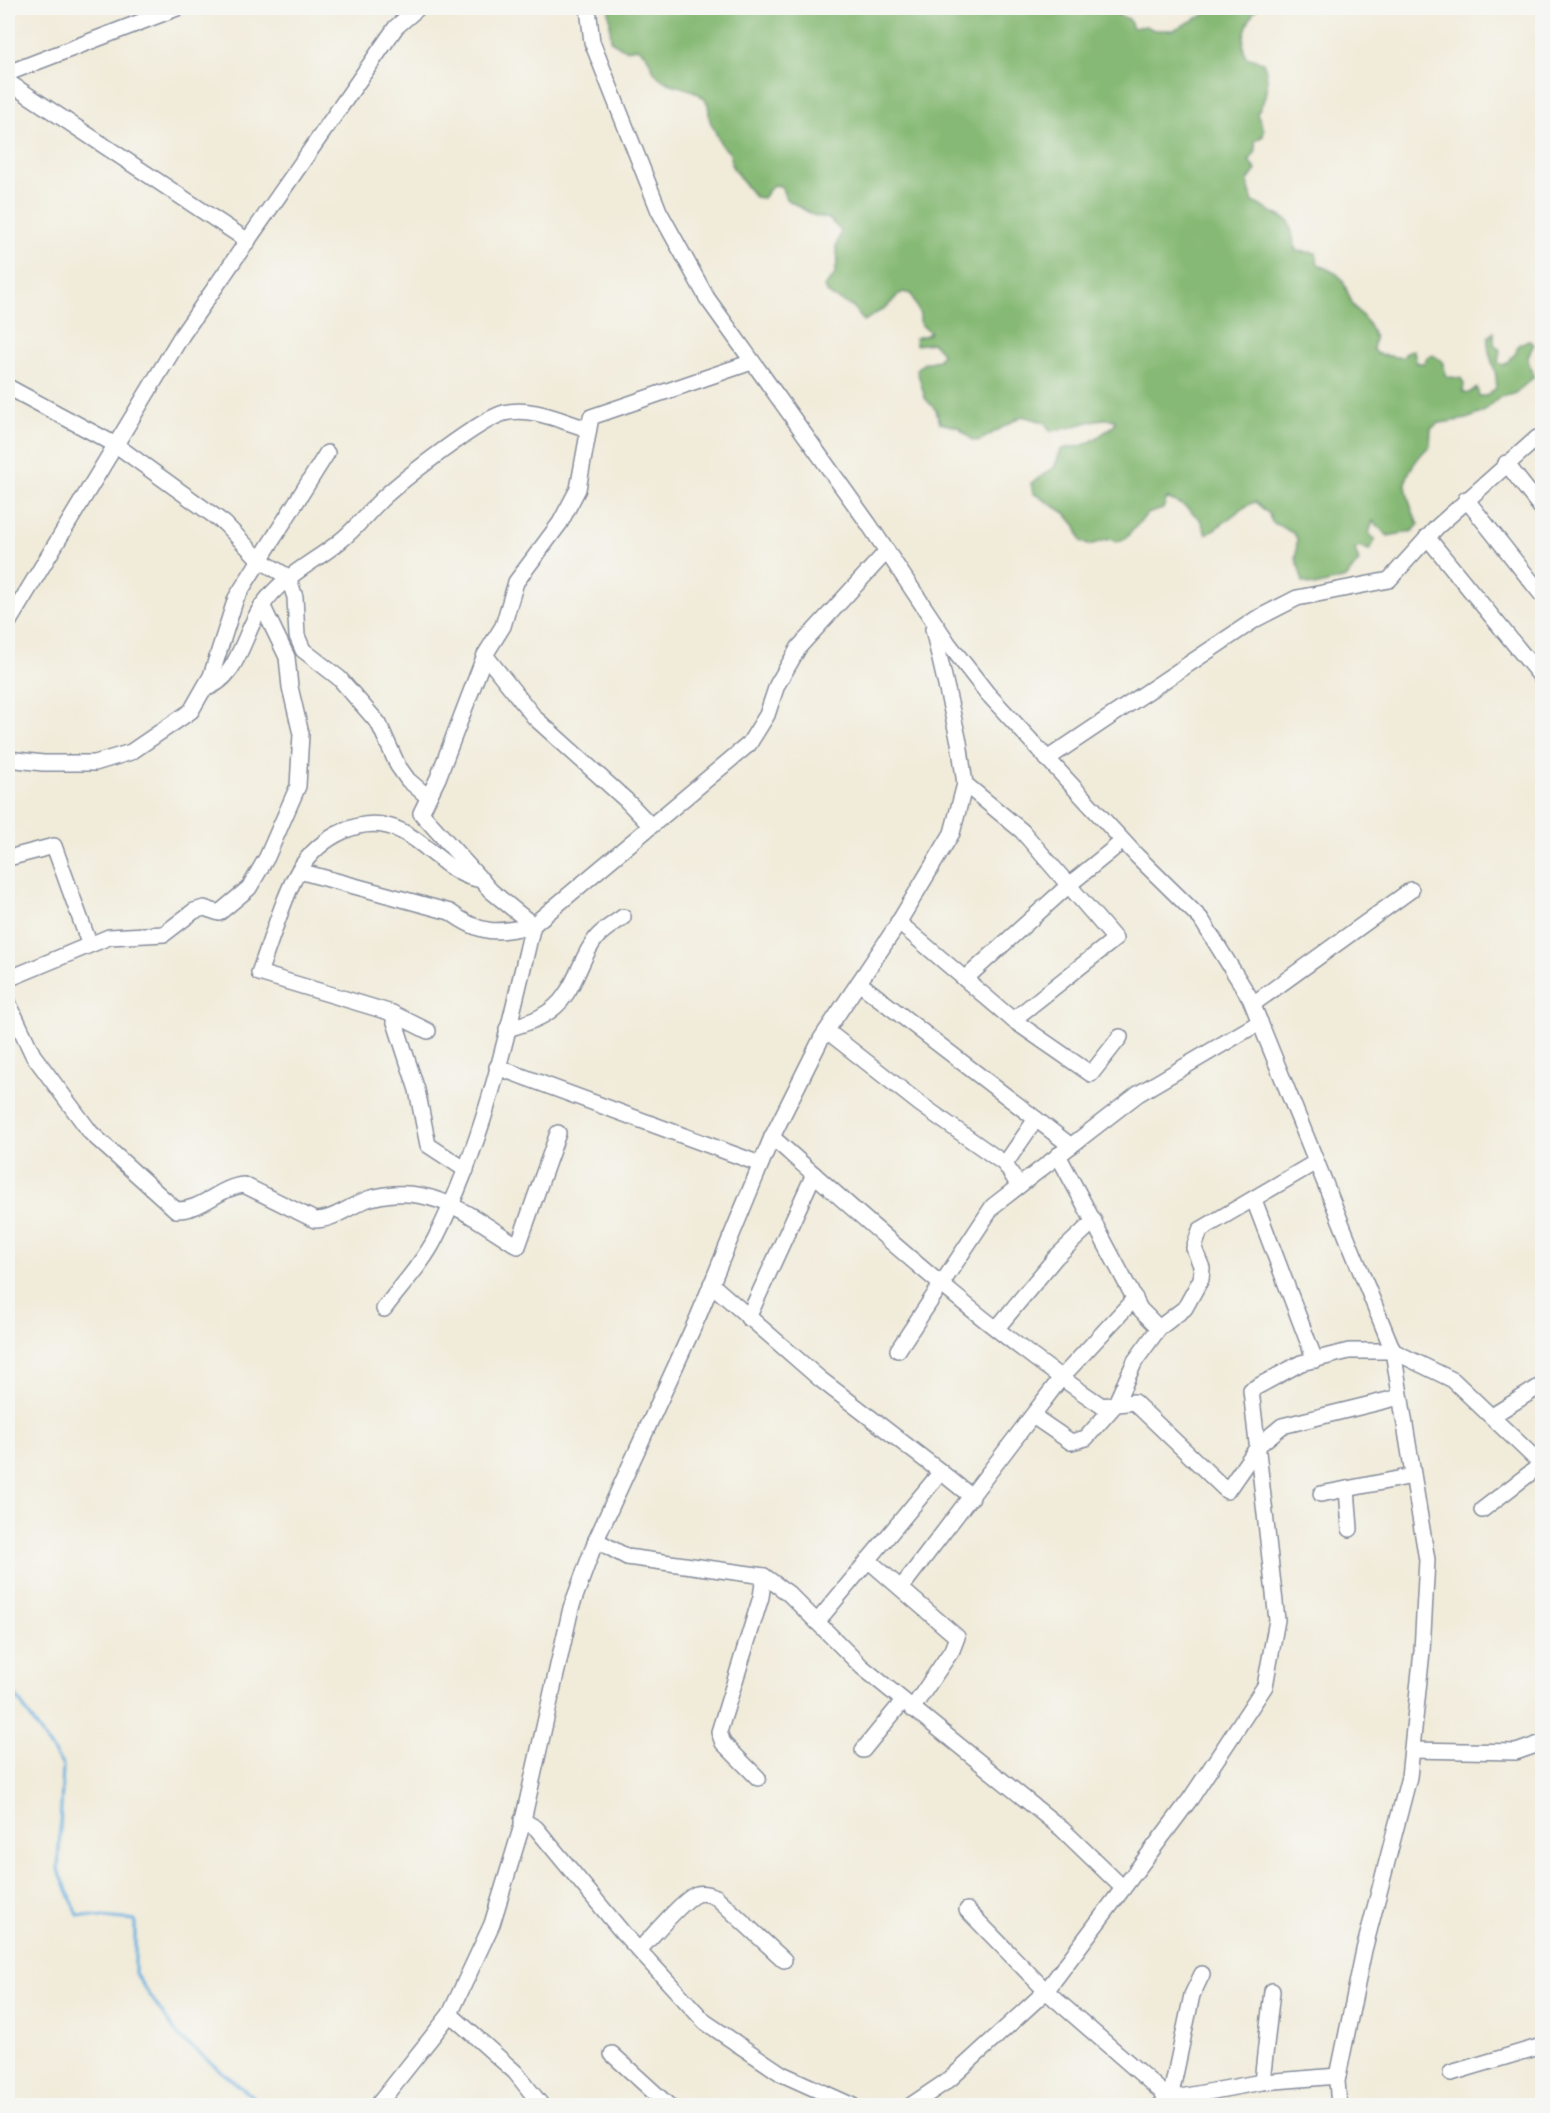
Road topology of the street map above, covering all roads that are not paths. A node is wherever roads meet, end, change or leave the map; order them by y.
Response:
1 (177, 8) edge
2 (418, 8) edge
3 (588, 8) edge
4 (8, 74) edge
5 (8, 82) edge
6 (248, 241) junction
7 (752, 362) junction
8 (8, 387) edge
9 (588, 429) junction
10 (1542, 444) edge
11 (116, 445) junction
12 (327, 453) dead end
13 (1506, 463) junction
14 (1466, 499) junction
15 (1542, 509) edge
16 (1427, 537) junction
17 (886, 551) junction
18 (260, 560) junction
19 (288, 577) junction
20 (1542, 595) edge
21 (262, 605) junction
22 (931, 618) junction
23 (8, 623) edge
24 (485, 654) junction
25 (1542, 678) edge
26 (204, 689) junction
27 (8, 759) edge
28 (1047, 759) junction
29 (964, 784) junction
30 (429, 797) junction
31 (650, 825) junction
32 (1123, 841) junction
33 (8, 858) edge
34 (299, 871) junction
35 (482, 880) junction
36 (1070, 884) junction
37 (1411, 890) dead end
38 (623, 917) dead end
39 (898, 922) junction
40 (533, 925) junction
41 (89, 943) junction
42 (8, 979) edge
43 (965, 979) junction
44 (859, 983) junction
45 (8, 1002) edge
46 (1252, 1004) junction
47 (392, 1013) junction
48 (1013, 1020) junction
49 (1260, 1022) junction
50 (507, 1029) junction
51 (826, 1030) junction
52 (428, 1031) dead end
53 (1120, 1037) dead end
54 (497, 1067) junction
55 (1036, 1119) junction
56 (558, 1133) dead end
57 (772, 1137) junction
58 (1064, 1151) junction
59 (1316, 1162) junction
60 (760, 1164) junction
61 (1005, 1164) junction
62 (466, 1170) junction
63 (814, 1174) junction
64 (1019, 1186) junction
65 (1254, 1200) junction
66 (451, 1204) junction
67 (1094, 1221) junction
68 (711, 1284) junction
69 (941, 1286) junction
70 (1135, 1298) junction
71 (384, 1309) dead end
72 (747, 1318) junction
73 (996, 1328) junction
74 (1159, 1328) junction
75 (898, 1350) dead end
76 (1393, 1351) junction
77 (1315, 1360) junction
78 (1060, 1377) junction
79 (1542, 1385) edge
80 (1400, 1397) junction
81 (1115, 1405) junction
82 (1033, 1416) junction
83 (1492, 1416) junction
84 (1258, 1445) junction
85 (1542, 1464) edge
86 (941, 1472) junction
87 (1413, 1476) junction
88 (1347, 1489) junction
89 (1320, 1494) dead end
90 (972, 1497) junction
91 (1482, 1510) dead end
92 (1350, 1529) dead end
93 (596, 1540) junction
94 (868, 1560) junction
95 (764, 1576) junction
96 (901, 1588) junction
97 (817, 1622) junction
98 (908, 1705) junction
99 (1542, 1743) edge
100 (863, 1750) dead end
101 (1412, 1750) junction
102 (758, 1778) dead end
103 (522, 1820) junction
104 (1123, 1888) junction
105 (967, 1910) dead end
106 (639, 1950) junction
107 (784, 1960) dead end
108 (1202, 1974) dead end
109 (1046, 1991) junction
110 (1272, 1991) dead end
111 (450, 2014) junction
112 (1542, 2046) edge
113 (612, 2054) dead end
114 (1451, 2073) dead end
115 (1338, 2076) junction
116 (1262, 2082) junction
117 (1164, 2102) edge
118 (377, 2106) edge
119 (542, 2106) edge
120 (669, 2106) edge
121 (853, 2106) edge
122 (910, 2106) edge
123 (1339, 2106) edge

1 - 4 street
2 - 6 street
3 - 7 street
5 - 6 street
6 - 11 street
7 - 9 street
7 - 17 street
8 - 11 street
9 - 19 street
9 - 24 street
10 - 13 street
11 - 18 street
11 - 23 street
12 - 18 street
13 - 14 street
13 - 15 street
14 - 16 street
14 - 20 street
16 - 25 street
16 - 28 street
17 - 22 street
17 - 31 street
18 - 19 street
18 - 26 street
19 - 21 street
19 - 30 street
21 - 26 street
21 - 41 street
22 - 28 street
22 - 29 street
24 - 30 street
24 - 31 street
26 - 27 street
28 - 32 street
29 - 36 street
29 - 39 street
30 - 35 street
31 - 40 street
32 - 36 street
32 - 46 street
33 - 41 street
34 - 35 street
34 - 40 street
34 - 47 street
35 - 40 street
36 - 43 street
36 - 48 street
37 - 46 street
38 - 50 street
39 - 43 street
39 - 44 street
40 - 50 street
41 - 42 street
43 - 48 street
44 - 51 street
44 - 55 street
45 - 66 street
46 - 49 street
47 - 52 street
47 - 62 street
48 - 53 street
49 - 58 street
49 - 59 street
50 - 54 street
51 - 57 street
51 - 61 street
54 - 60 street
54 - 62 street
55 - 58 street
55 - 61 street
56 - 66 street
57 - 60 street
57 - 63 street
58 - 64 street
58 - 67 street
59 - 65 street
59 - 76 street
60 - 68 street
61 - 64 street
62 - 66 street
63 - 69 street
63 - 72 street
64 - 69 street
65 - 74 street
65 - 77 street
66 - 71 street
67 - 70 street
67 - 73 street
68 - 72 street
68 - 93 street
69 - 73 street
69 - 75 street
70 - 74 street
70 - 78 street
72 - 86 street
73 - 78 street
74 - 81 street
76 - 77 street
76 - 80 street
76 - 83 street
77 - 84 street
78 - 81 street
78 - 82 street
79 - 83 street
80 - 84 street
80 - 87 street
81 - 82 street
81 - 84 street
82 - 90 street
83 - 85 street
84 - 104 street
85 - 91 street
86 - 90 street
86 - 94 street
87 - 88 street
87 - 101 street
88 - 89 street
88 - 92 street
90 - 96 street
93 - 95 street
93 - 103 street
94 - 96 street
94 - 97 street
95 - 97 street
95 - 102 street
96 - 98 street
97 - 98 street
98 - 100 street
98 - 104 street
99 - 101 street
101 - 115 street
103 - 106 street
103 - 111 street
104 - 109 street
105 - 109 street
106 - 107 street
106 - 121 street
108 - 117 street
109 - 117 street
109 - 122 street
110 - 116 street
111 - 118 street
111 - 119 street
112 - 114 street
113 - 120 street
115 - 116 street
115 - 123 street
116 - 117 street

